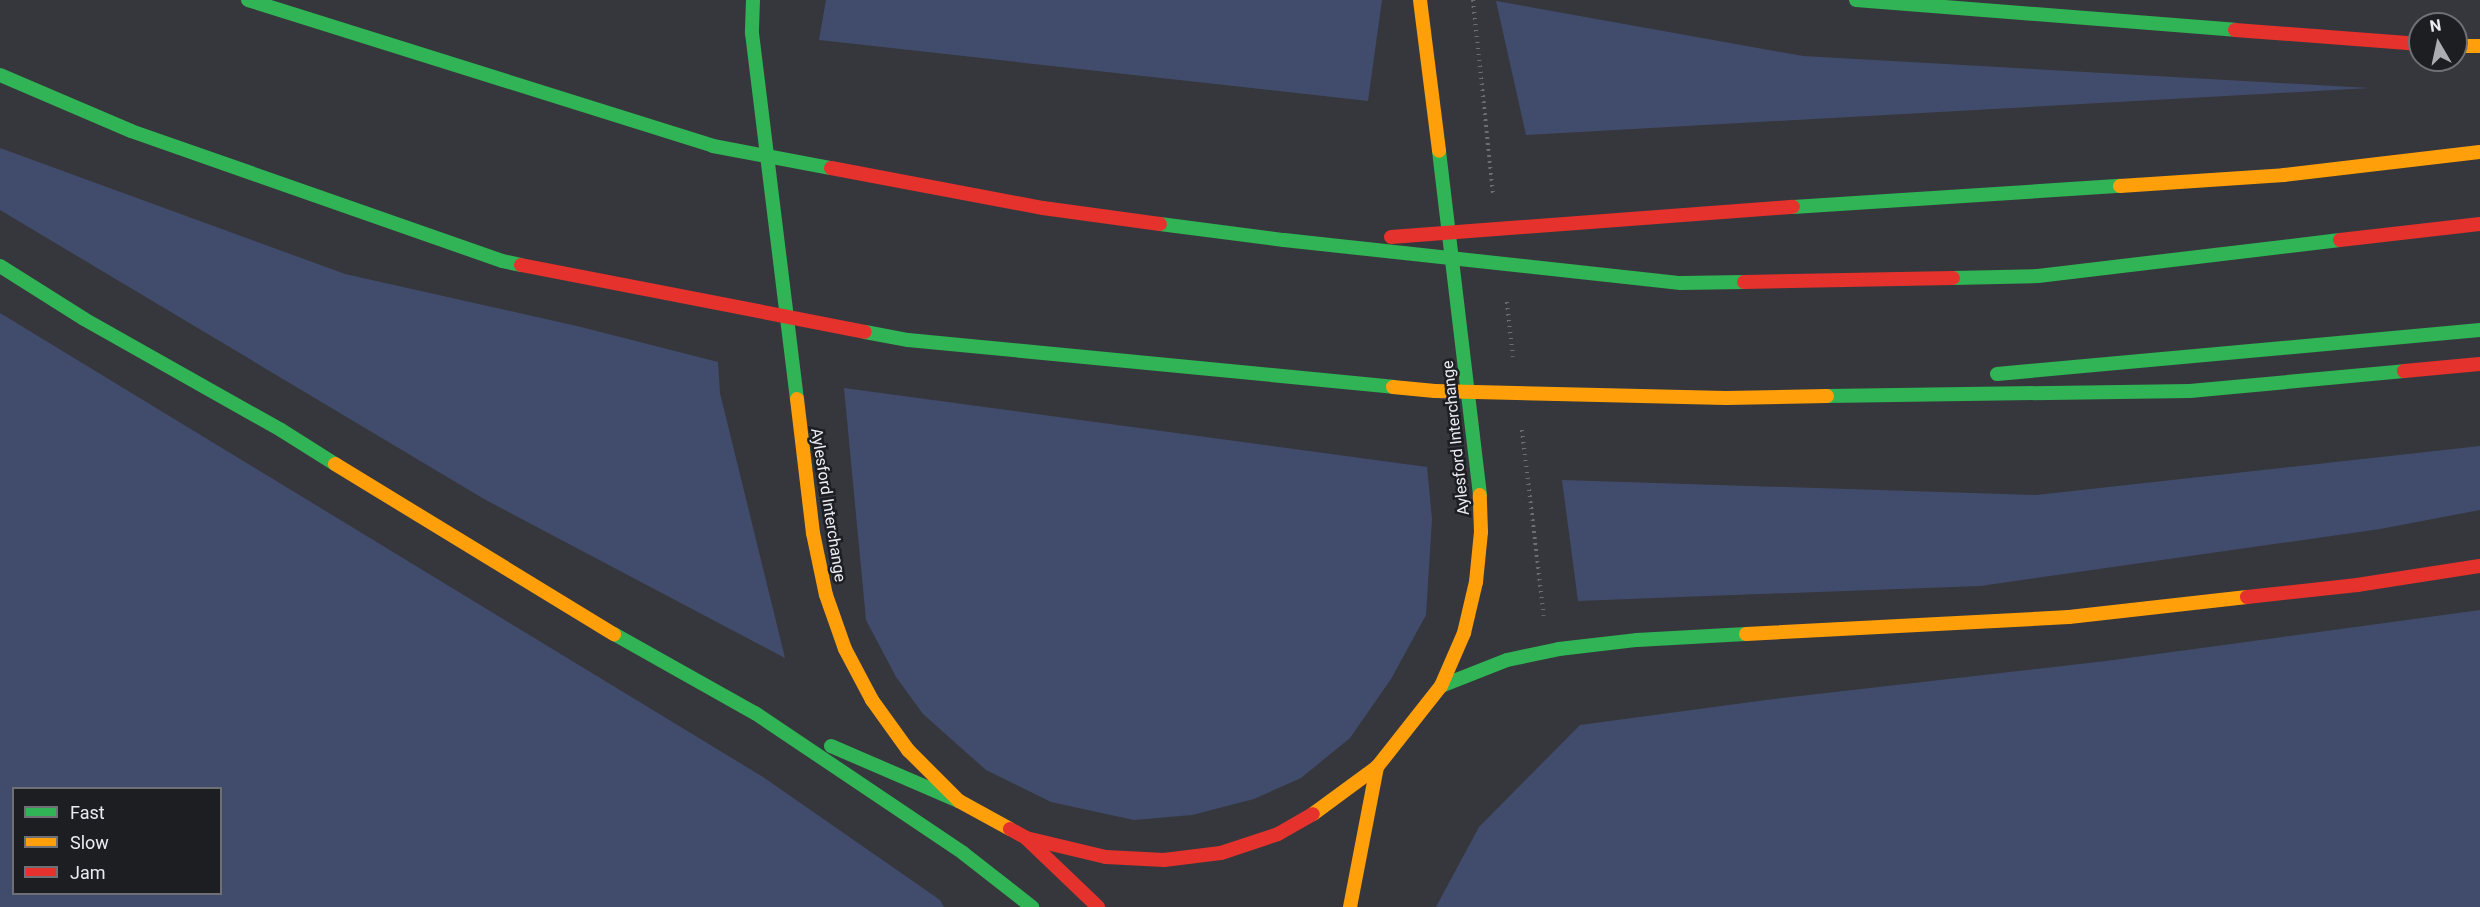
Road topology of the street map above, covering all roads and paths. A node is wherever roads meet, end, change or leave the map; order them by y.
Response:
1 (249, 0) edge
2 (753, 0) edge
3 (1420, 0) edge
4 (1473, 0) edge
5 (1856, 0) edge
6 (2408, 43) edge
7 (0, 75) edge
8 (1483, 108) dead end
9 (2480, 152) edge
10 (2480, 224) edge
11 (1318, 244) junction
12 (0, 266) edge
13 (2480, 330) edge
14 (2480, 364) edge
15 (1986, 375) dead end
16 (1927, 380) dead end
17 (1726, 398) junction
18 (1529, 485) dead end
19 (2480, 566) edge
20 (1545, 623) dead end
21 (1442, 686) junction
22 (755, 713) junction
23 (1377, 767) junction
24 (958, 801) junction
25 (1026, 838) junction
26 (1032, 907) edge
27 (1098, 907) edge
28 (1350, 907) edge

1 - 11 main road
2 - 24 main road, Aylesford Interchange
3 - 21 main road, Aylesford Interchange
4 - 8 path
5 - 6 main road
7 - 17 main road
9 - 11 main road
10 - 11 main road
12 - 22 main road
13 - 15 main road
14 - 17 main road
16 - 17 main road
18 - 20 path
19 - 21 main road
21 - 23 main road, Aylesford Interchange
22 - 24 main road
22 - 26 main road
23 - 25 main road, Aylesford Interchange
23 - 28 main road
24 - 25 main road, Aylesford Interchange
25 - 27 main road

